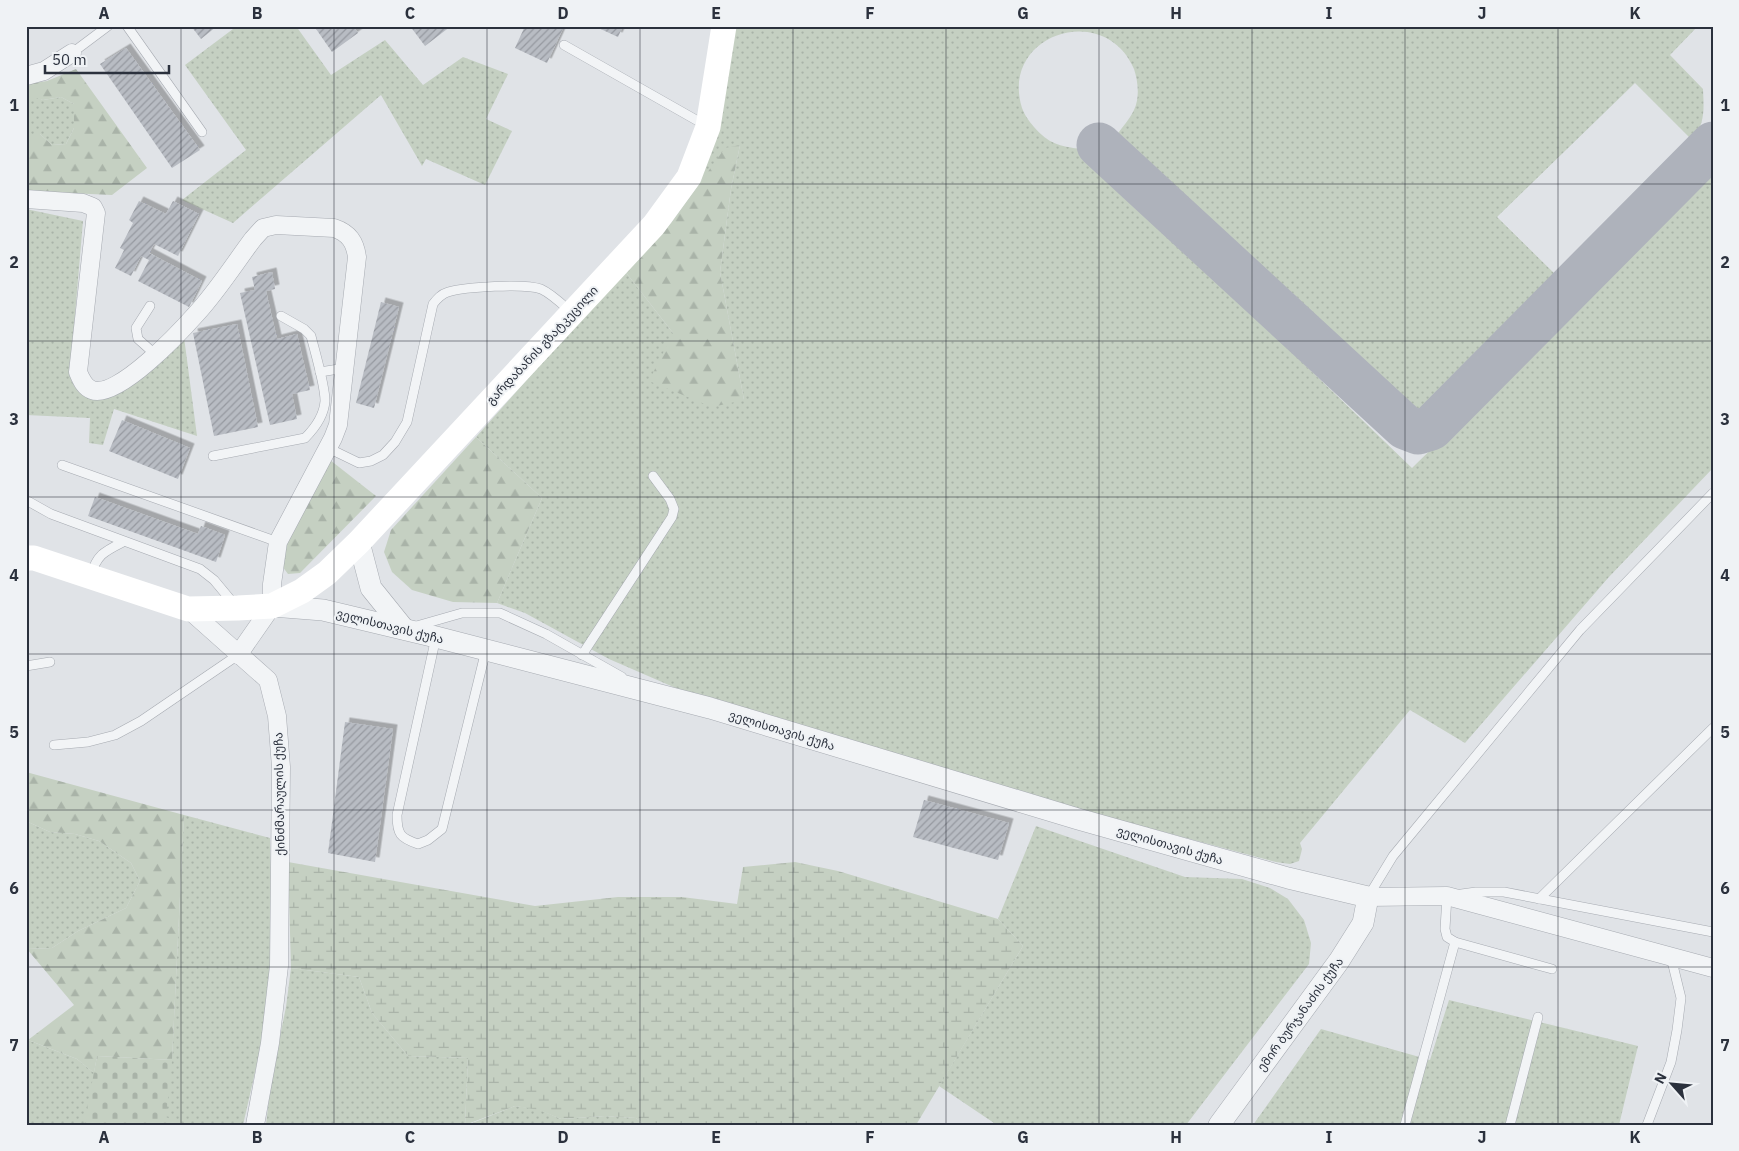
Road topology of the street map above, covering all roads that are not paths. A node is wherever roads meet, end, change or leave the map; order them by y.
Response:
1 (108, 26) edge
2 (127, 26) edge
3 (724, 26) edge
4 (564, 45) dead end
5 (72, 54) joint
6 (26, 76) edge
7 (708, 126) junction
8 (202, 132) dead end
9 (26, 199) edge
10 (150, 306) dead end
11 (572, 313) junction
12 (281, 316) dead end
13 (156, 355) junction
14 (345, 368) junction
15 (320, 372) junction
16 (328, 448) junction
17 (213, 456) dead end
18 (62, 465) dead end
19 (653, 476) dead end
20 (1713, 493) edge
21 (26, 500) edge
22 (123, 542) junction
23 (278, 542) junction
24 (360, 542) junction
25 (26, 558) edge
26 (91, 576) junction
27 (272, 606) junction
28 (238, 608) junction
29 (188, 609) junction
30 (404, 629) junction
31 (436, 637) junction
32 (486, 650) junction
33 (582, 654) junction
34 (238, 655) junction
35 (50, 662) dead end
36 (26, 666) edge
37 (648, 692) junction
38 (1713, 728) edge
39 (54, 745) dead end
40 (1447, 896) junction
41 (1368, 897) junction
42 (1539, 899) junction
43 (1713, 932) edge
44 (1455, 942) junction
45 (1671, 957) junction
46 (1713, 968) edge
47 (1552, 970) dead end
48 (1538, 1017) dead end
49 (254, 1125) edge
50 (1219, 1125) edge
51 (1406, 1125) edge
52 (1510, 1125) edge
53 (1648, 1125) edge

1 - 5 lane
2 - 8 lane
3 - 7 main road, გარდაბანის გზატკეცილი
4 - 7 lane
5 - 6 street
7 - 11 main road, გარდაბანის გზატკეცილი
9 - 13 street
10 - 13 lane
11 - 16 lane
11 - 24 main road, გარდაბანის გზატკეცილი
12 - 15 lane
13 - 14 street
14 - 15 lane
14 - 16 street
15 - 17 lane
16 - 23 street
18 - 23 lane
19 - 33 lane
20 - 41 lane
21 - 22 lane
22 - 26 lane
22 - 28 lane
23 - 27 street
24 - 27 main road, გარდაბანის გზატკეცილი
24 - 30 street
25 - 26 main road, ქინძმარაულის ქუჩა
26 - 29 main road, ქინძმარაულის ქუჩა
27 - 28 main road, ველისთავის ქუჩა
27 - 30 street, ველისთავის ქუჩა
27 - 34 street
28 - 29 main road, ველისთავის ქუჩა
29 - 34 street, ქინძმარაულის ქუჩა
30 - 31 street, ველისთავის ქუჩა
30 - 33 lane
31 - 32 street, ველისთავის ქუჩა
31 - 32 lane
32 - 37 street, ველისთავის ქუჩა
33 - 37 lane
34 - 39 lane
34 - 49 street, ქინძმარაულის ქუჩა
35 - 36 lane
37 - 41 street, ველისთავის ქუჩა
38 - 42 lane
40 - 41 street
40 - 42 lane
40 - 44 lane
40 - 45 street
41 - 50 street, ემირ ბურჯანაძის ქუჩა
42 - 43 lane
44 - 47 lane
44 - 51 lane
45 - 46 street
45 - 53 lane
48 - 52 lane

